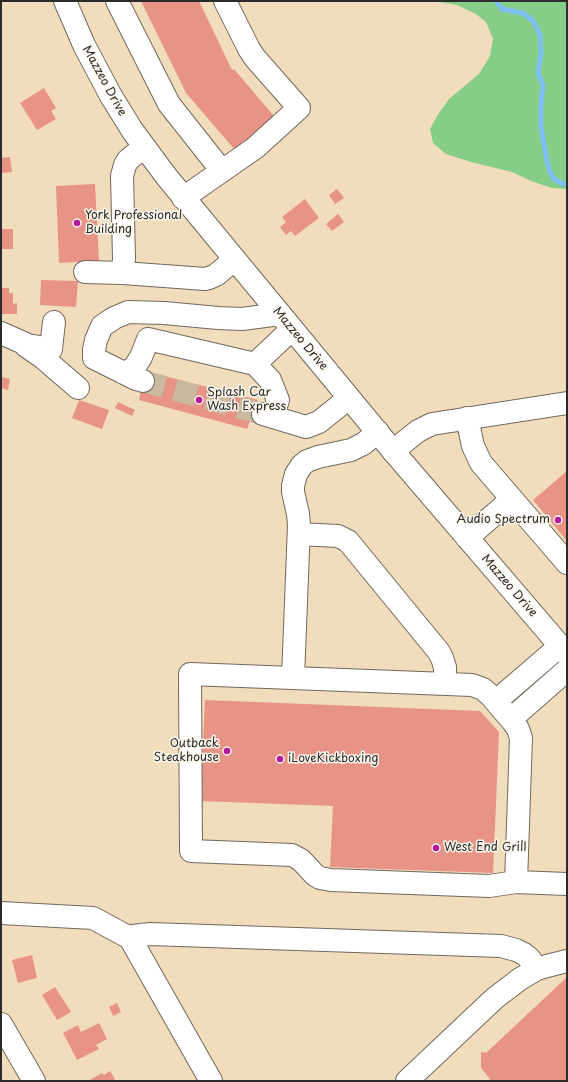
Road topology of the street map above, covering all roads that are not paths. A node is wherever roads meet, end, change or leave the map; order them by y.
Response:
1 (65, 1) edge
2 (117, 1) edge
3 (225, 1) edge
4 (144, 147) junction
5 (222, 171) junction
6 (183, 198) junction
7 (234, 260) junction
8 (85, 272) dead end
9 (123, 273) junction
10 (54, 322) dead end
11 (286, 322) junction
12 (1, 333) edge
13 (22, 343) junction
14 (255, 364) junction
15 (78, 388) dead end
16 (349, 398) junction
17 (567, 403) edge
18 (467, 418) junction
19 (378, 432) junction
20 (393, 451) junction
21 (512, 499) junction
22 (299, 534) junction
23 (467, 538) junction
24 (567, 563) edge
25 (563, 650) edge
26 (567, 670) edge
27 (293, 678) junction
28 (445, 684) junction
29 (496, 701) junction
30 (511, 718) junction
31 (516, 882) junction
32 (567, 884) edge
33 (1, 913) edge
34 (130, 938) junction
35 (567, 961) edge
36 (537, 970) junction
37 (1, 1024) edge
38 (415, 1078) edge
39 (34, 1081) edge
40 (211, 1081) edge

1 - 4 main road, Mazzeo Drive
2 - 5 main road
3 - 5 main road
4 - 6 main road, Mazzeo Drive
4 - 9 main road
5 - 6 main road
6 - 7 main road, Mazzeo Drive
7 - 9 main road
7 - 11 main road, Mazzeo Drive
8 - 9 main road
10 - 13 main road
11 - 14 main road
11 - 14 main road
11 - 16 main road, Mazzeo Drive
12 - 13 main road
13 - 15 main road
14 - 16 main road
16 - 19 main road, Mazzeo Drive
17 - 18 main road
18 - 20 main road
18 - 21 main road
19 - 20 main road, Mazzeo Drive
19 - 22 main road
20 - 23 main road, Mazzeo Drive
21 - 23 main road
21 - 24 main road
22 - 27 main road
22 - 28 main road
23 - 25 main road, Mazzeo Drive
25 - 29 main road
26 - 30 main road
27 - 28 main road
27 - 31 main road
28 - 29 main road
29 - 30 main road
30 - 31 main road
31 - 32 main road
33 - 34 main road
34 - 36 main road
34 - 40 main road
35 - 36 main road
36 - 38 main road
37 - 39 main road

